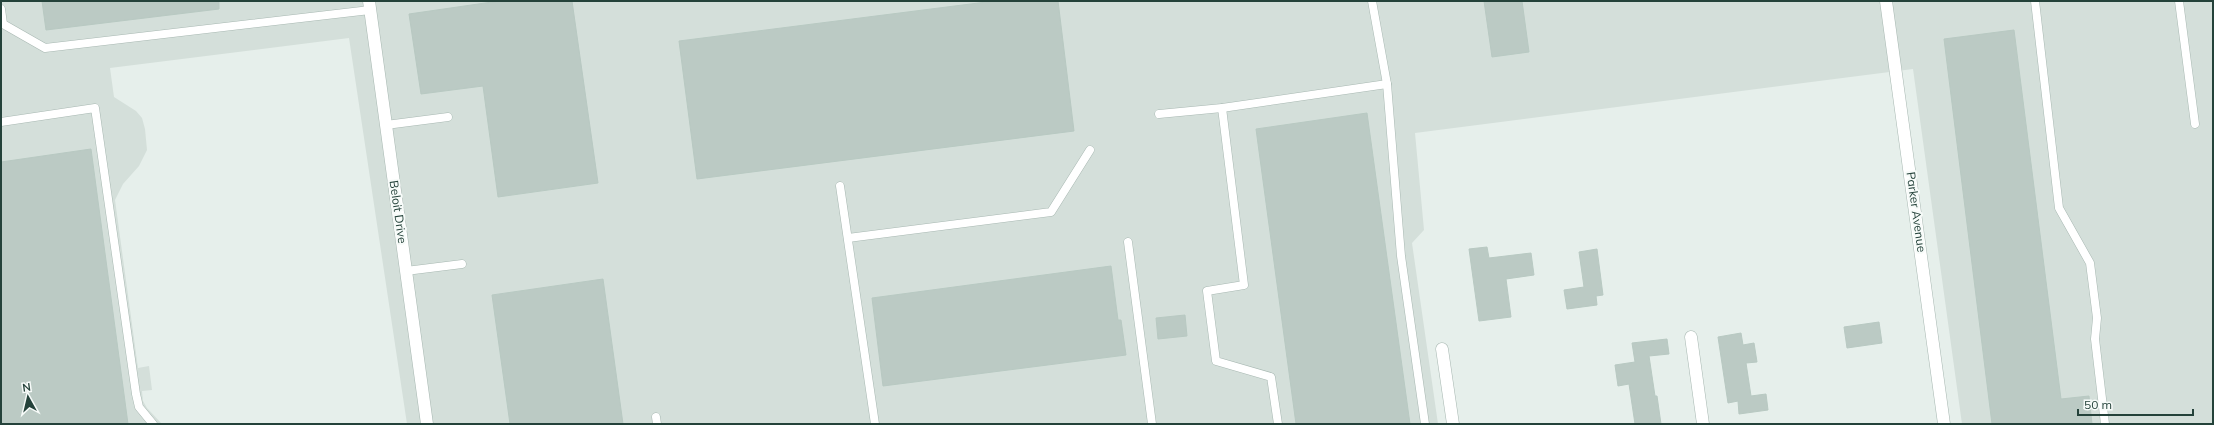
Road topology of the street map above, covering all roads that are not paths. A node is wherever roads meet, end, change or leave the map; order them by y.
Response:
1 (1372, 1) edge
2 (1886, 1) edge
3 (2035, 1) edge
4 (2179, 1) edge
5 (370, 6) edge
6 (1, 10) edge
7 (1387, 84) junction
8 (1222, 108) junction
9 (1159, 114) dead end
10 (448, 117) dead end
11 (1, 122) edge
12 (2195, 124) dead end
13 (386, 125) junction
14 (1090, 150) dead end
15 (840, 186) dead end
16 (848, 238) junction
17 (1128, 242) dead end
18 (462, 264) dead end
19 (406, 271) junction
20 (1691, 337) dead end
21 (1442, 349) dead end
22 (153, 424) edge
23 (427, 424) edge
24 (875, 424) edge
25 (1152, 424) edge
26 (1278, 424) edge
27 (1425, 424) edge
28 (1453, 424) edge
29 (1703, 424) edge
30 (1944, 424) edge
31 (2105, 424) edge

1 - 7 lane
2 - 30 street, Parker Avenue
3 - 31 lane
4 - 12 lane
5 - 6 lane
5 - 13 street, Beloit Drive
7 - 8 lane
7 - 27 lane
8 - 9 lane
8 - 26 lane
10 - 13 lane
11 - 22 lane
13 - 19 street, Beloit Drive
14 - 16 lane
15 - 16 lane
16 - 24 lane
17 - 25 lane
18 - 19 lane
19 - 23 street, Beloit Drive
20 - 29 street
21 - 28 street

